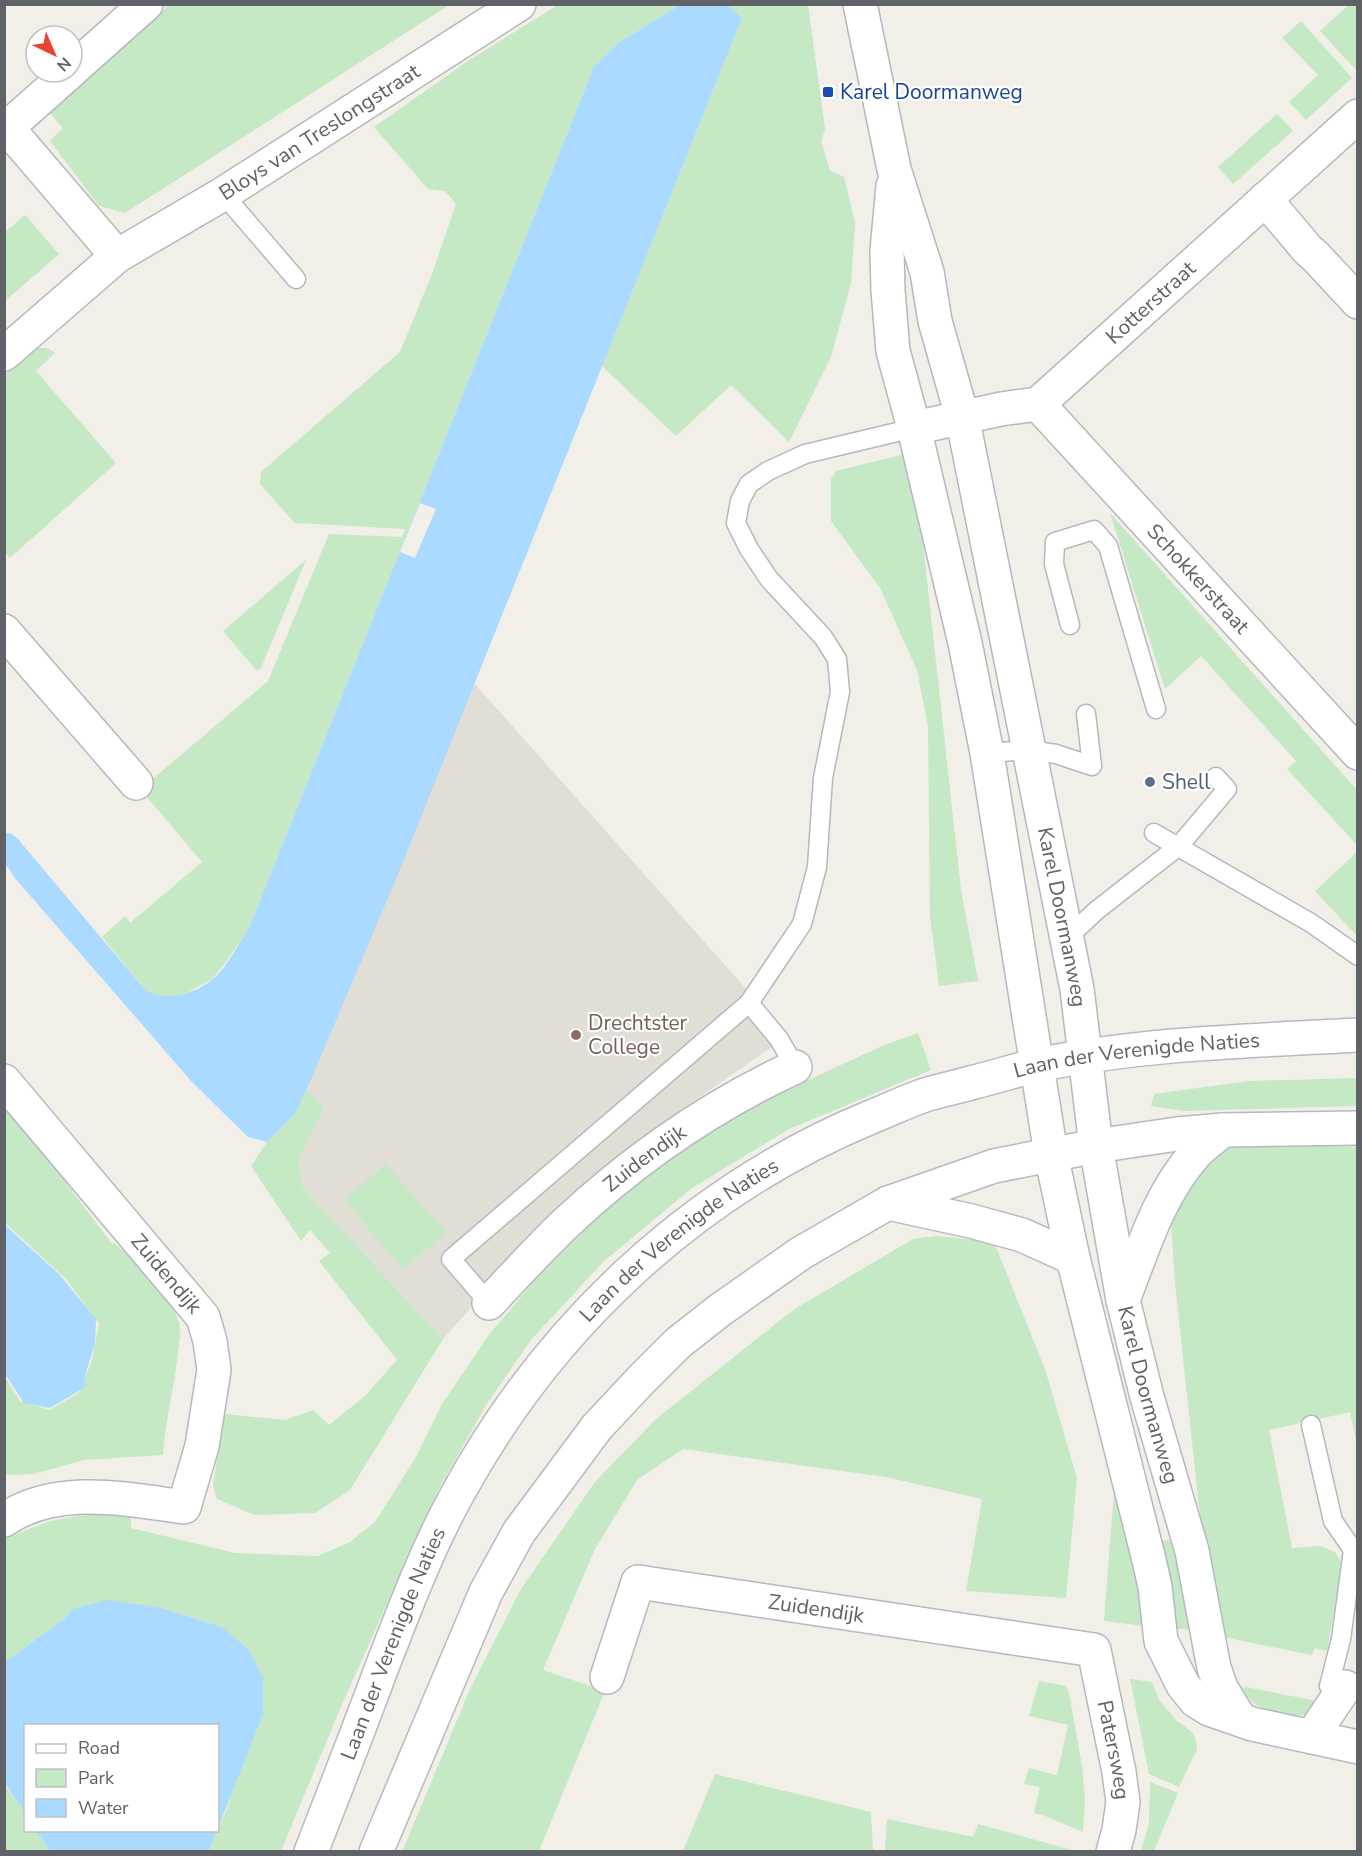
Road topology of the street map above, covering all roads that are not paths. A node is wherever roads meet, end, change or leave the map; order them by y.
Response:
1 (146, 4) edge
2 (519, 4) edge
3 (860, 4) edge
4 (84, 59) edge
5 (55, 84) edge
6 (1358, 116) edge
7 (6, 125) edge
8 (894, 169) junction
9 (223, 194) junction
10 (1265, 199) junction
11 (117, 256) junction
12 (296, 279) dead end
13 (1358, 302) edge
14 (4, 354) edge
15 (1038, 404) junction
16 (962, 416) junction
17 (914, 428) junction
18 (1070, 625) dead end
19 (4, 631) edge
20 (1156, 709) dead end
21 (1086, 714) dead end
22 (1029, 750) junction
23 (987, 753) junction
24 (1358, 753) edge
25 (1216, 777) dead end
26 (136, 783) dead end
27 (1154, 833) dead end
28 (1179, 846) junction
29 (1067, 938) junction
30 (1358, 956) edge
31 (749, 1003) junction
32 (1358, 1035) edge
33 (1085, 1057) junction
34 (1036, 1066) junction
35 (795, 1067) joint
36 (4, 1081) edge
37 (1358, 1128) edge
38 (1223, 1130) junction
39 (1096, 1146) junction
40 (1051, 1154) junction
41 (888, 1203) junction
42 (1072, 1258) junction
43 (1123, 1300) junction
44 (489, 1303) joint
45 (1311, 1425) dead end
46 (4, 1520) edge
47 (1094, 1650) joint
48 (607, 1677) dead end
49 (1344, 1687) edge
50 (1240, 1719) junction
51 (1312, 1736) junction
52 (1358, 1747) edge
53 (311, 1851) edge
54 (376, 1851) edge
55 (1113, 1851) edge

1 - 4 street
2 - 9 street, Bloys van Treslongstraat
3 - 8 street, Karel Doormanweg
5 - 7 street
6 - 10 street, Kotterstraat
7 - 11 street
8 - 16 street, Karel Doormanweg
8 - 17 street, Karel Doormanweg
9 - 11 street, Bloys van Treslongstraat
9 - 12 lane
10 - 13 street
10 - 15 street, Kotterstraat
11 - 14 street, Bloys van Treslongstraat
15 - 16 street
15 - 24 street, Schokkerstraat
16 - 17 street
16 - 22 street, Karel Doormanweg
17 - 23 street, Karel Doormanweg
17 - 31 lane
18 - 20 lane
19 - 26 street
21 - 22 lane
22 - 23 lane
22 - 29 street, Karel Doormanweg
23 - 34 street, Karel Doormanweg
25 - 28 lane
27 - 28 lane
28 - 29 lane
28 - 30 lane
29 - 33 street, Karel Doormanweg
31 - 35 lane
31 - 44 lane
32 - 33 street, Laan der Verenigde Naties
33 - 34 street, Laan der Verenigde Naties
33 - 39 street, Karel Doormanweg
34 - 40 street, Karel Doormanweg
34 - 53 street, Laan der Verenigde Naties
35 - 44 street, Zuidendijk
36 - 46 street, Zuidendijk
37 - 38 street
38 - 39 street
38 - 43 street
39 - 40 street
39 - 43 street, Karel Doormanweg
40 - 41 street
40 - 42 street, Karel Doormanweg
41 - 42 street
41 - 54 street
42 - 50 street, Karel Doormanweg
43 - 50 street, Karel Doormanweg
45 - 49 lane
47 - 48 street, Zuidendijk
47 - 55 street, Patersweg
49 - 51 street
50 - 51 street
51 - 52 street

